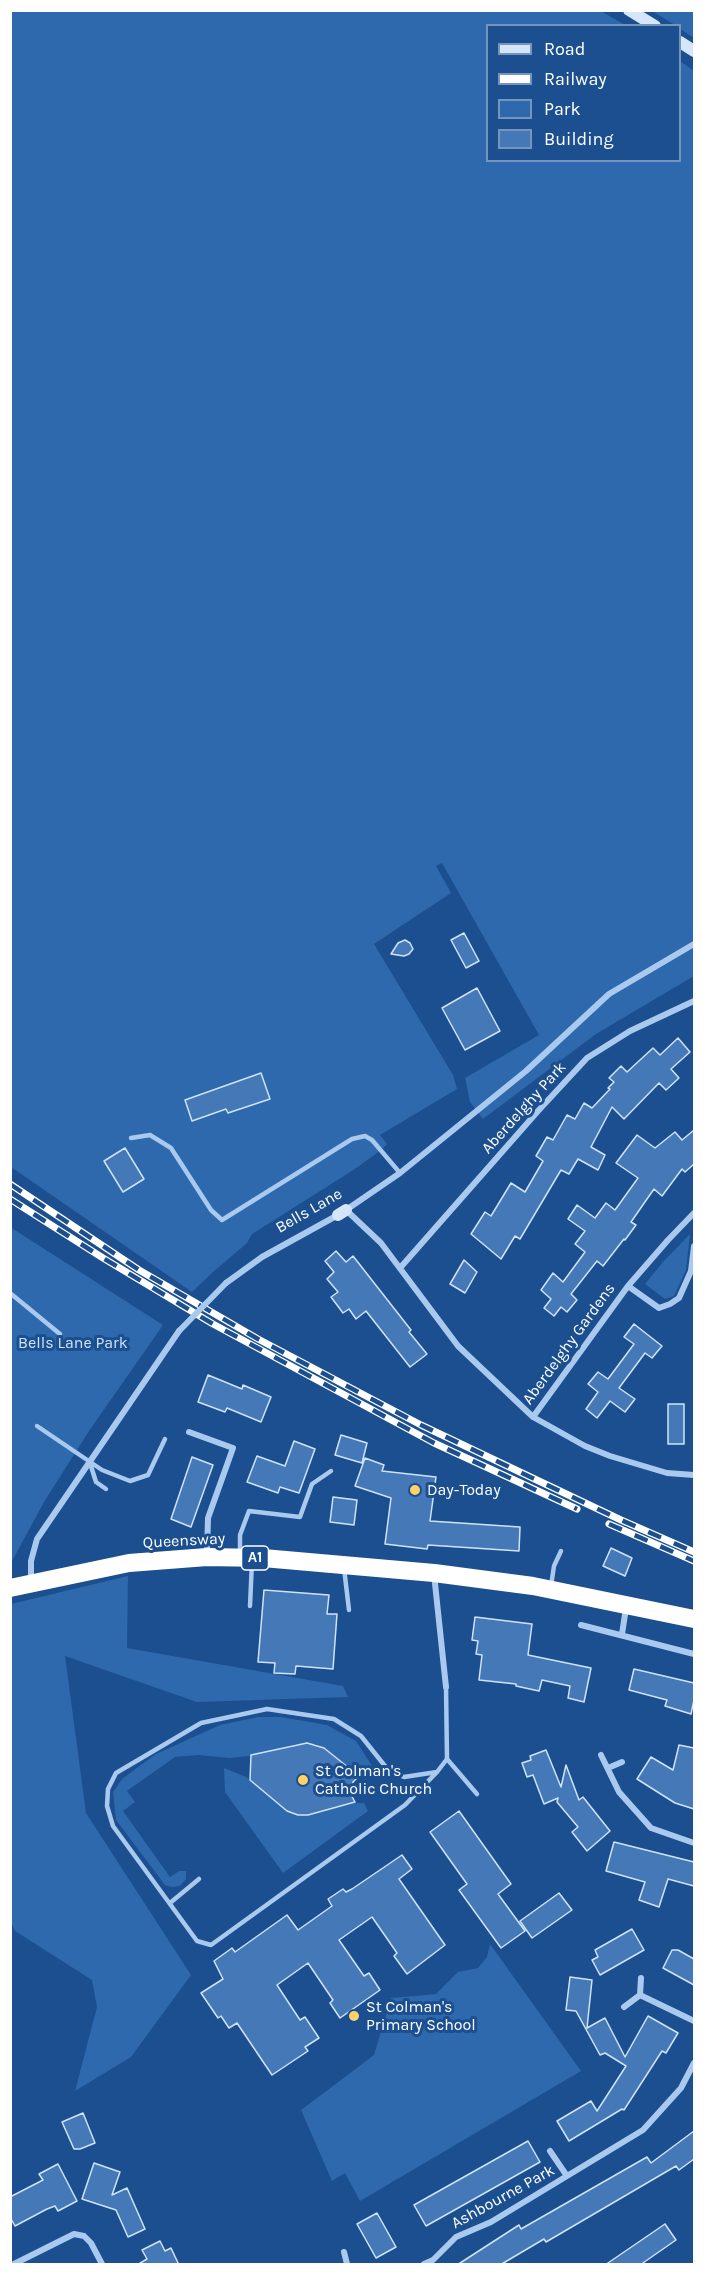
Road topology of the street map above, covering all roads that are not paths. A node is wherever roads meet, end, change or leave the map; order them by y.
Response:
1 (629, 10) edge
2 (651, 24) edge
3 (681, 43) edge
4 (694, 51) edge
5 (694, 944) edge
6 (694, 1001) edge
7 (131, 1138) dead end
8 (400, 1173) junction
9 (342, 1212) junction
10 (694, 1213) edge
11 (694, 1246) edge
12 (400, 1268) junction
13 (628, 1286) junction
14 (10, 1293) edge
15 (60, 1334) dead end
16 (532, 1418) junction
17 (37, 1426) dead end
18 (189, 1432) dead end
19 (165, 1439) dead end
20 (90, 1463) junction
21 (331, 1471) dead end
22 (694, 1475) edge
23 (106, 1489) dead end
24 (561, 1551) dead end
25 (207, 1557) junction
26 (246, 1558) junction
27 (344, 1565) junction
28 (434, 1573) junction
29 (31, 1585) junction
30 (10, 1588) edge
31 (550, 1589) junction
32 (627, 1605) junction
33 (249, 1606) dead end
34 (349, 1610) dead end
35 (694, 1619) edge
36 (581, 1625) dead end
37 (622, 1634) junction
38 (694, 1654) edge
39 (446, 1687) joint
40 (601, 1755) dead end
41 (447, 1759) junction
42 (622, 1762) dead end
43 (608, 1768) junction
44 (436, 1772) junction
45 (477, 1794) dead end
46 (694, 1842) edge
47 (199, 1879) dead end
48 (170, 1903) junction
49 (641, 1978) dead end
50 (640, 1995) junction
51 (624, 2007) dead end
52 (694, 2021) edge
53 (694, 2063) edge
54 (550, 2151) dead end
55 (567, 2176) junction
56 (344, 2252) dead end
57 (14, 2265) edge
58 (102, 2265) edge
59 (347, 2265) edge
60 (424, 2265) edge

1 - 2 main road
3 - 4 main road
5 - 8 street, Bells Lane
6 - 12 street, Aberdelghy Park
7 - 8 lane
8 - 9 street, Bells Lane
9 - 12 street
9 - 20 street, Bells Lane, bridge
10 - 13 street, Aberdelghy Gardens
11 - 13 street, Aberdelghy Gardens
12 - 16 street
13 - 16 street, Aberdelghy Gardens
14 - 15 lane
16 - 22 street
17 - 20 lane
18 - 25 street
19 - 20 lane
20 - 23 lane
20 - 29 street, Bells Lane
21 - 26 lane
24 - 31 lane
25 - 26 highway, Queensway / A1
25 - 29 highway, Queensway / A1
26 - 27 highway, Queensway / A1
26 - 33 lane
27 - 28 highway, Queensway / A1
27 - 34 lane
28 - 31 highway, Queensway / A1
28 - 39 street
29 - 30 highway, Queensway / A1
31 - 32 highway, Queensway / A1
32 - 35 highway, Queensway / A1
32 - 37 street
36 - 37 street
37 - 38 street
39 - 41 lane
40 - 43 street
41 - 44 lane
41 - 45 lane
42 - 43 street
43 - 46 street
44 - 48 lane
44 - 48 lane
47 - 48 lane
49 - 50 street
50 - 51 street
50 - 52 street
53 - 55 street, Ashbourne Park
54 - 55 street, Ashbourne Park
55 - 60 street, Ashbourne Park
56 - 59 street
57 - 58 street

